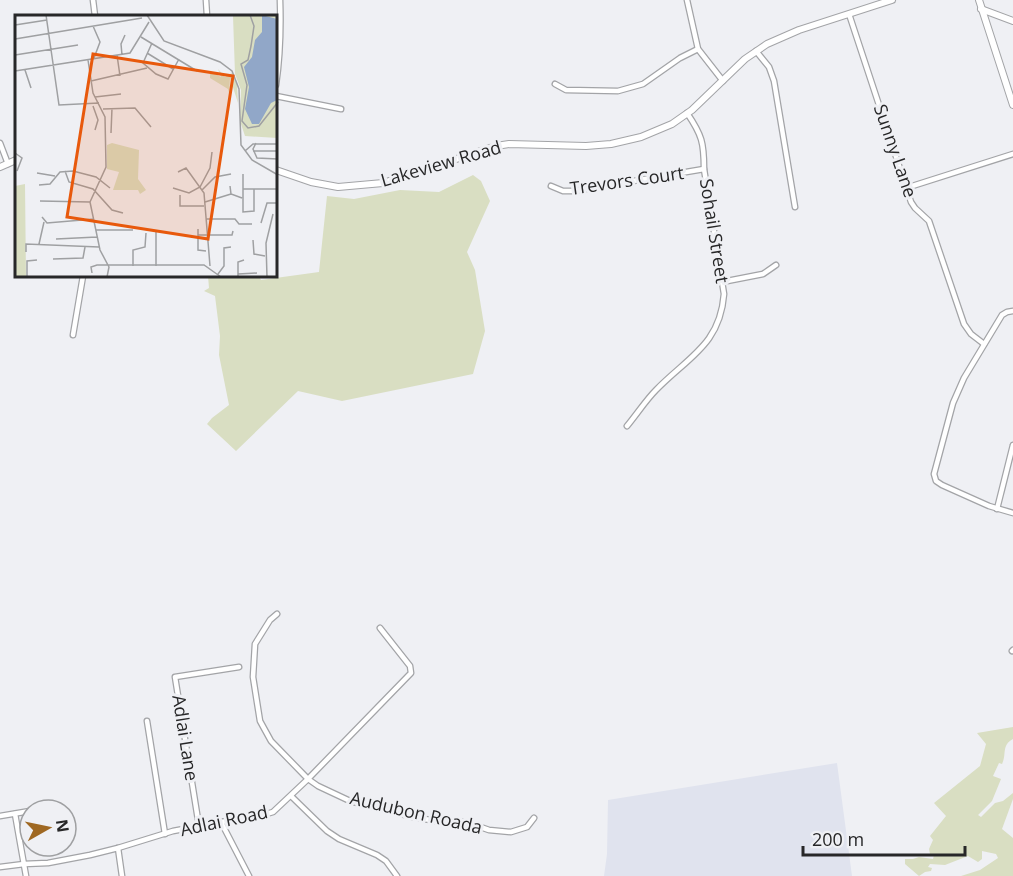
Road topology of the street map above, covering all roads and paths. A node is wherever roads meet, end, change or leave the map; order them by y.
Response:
1 (93, 0) edge
2 (206, 0) edge
3 (280, 0) edge
4 (687, 0) edge
5 (892, 0) edge
6 (979, 0) edge
7 (981, 9) junction
8 (849, 14) junction
9 (96, 15) edge
10 (207, 15) edge
11 (1013, 21) edge
12 (698, 49) junction
13 (756, 51) junction
14 (278, 72) edge
15 (723, 81) junction
16 (555, 84) dead end
17 (278, 96) edge
18 (1013, 105) edge
19 (341, 109) dead end
20 (687, 113) junction
21 (0, 143) edge
22 (1013, 154) edge
23 (15, 160) edge
24 (8, 164) junction
25 (0, 167) edge
26 (705, 169) junction
27 (278, 171) edge
28 (551, 186) dead end
29 (906, 188) junction
30 (795, 207) dead end
31 (776, 265) dead end
32 (84, 278) edge
33 (722, 282) junction
34 (1013, 311) edge
35 (73, 335) dead end
36 (984, 344) junction
37 (627, 426) dead end
38 (1013, 445) edge
39 (997, 508) junction
40 (1013, 513) edge
41 (277, 614) dead end
42 (380, 628) dead end
43 (239, 667) dead end
44 (147, 721) dead end
45 (308, 779) junction
46 (291, 796) junction
47 (18, 813) edge
48 (15, 814) junction
49 (0, 816) edge
50 (534, 818) dead end
51 (220, 822) junction
52 (199, 826) junction
53 (165, 834) junction
54 (118, 849) junction
55 (24, 864) junction
56 (0, 867) edge
57 (26, 876) edge
58 (122, 876) edge
59 (249, 876) edge
60 (397, 876) edge

1 - 9 street
2 - 10 street
3 - 14 street
4 - 12 street
5 - 8 street, Lakeview Road
6 - 7 street
7 - 11 street
7 - 18 street
8 - 13 street, Lakeview Road
8 - 29 street, Sunny Lane
12 - 15 street
12 - 16 street
13 - 15 street, Lakeview Road
13 - 30 street
15 - 20 street, Lakeview Road
17 - 19 street
20 - 26 street, Sohail Street
20 - 27 street, Lakeview Road
21 - 24 street
22 - 29 street
23 - 24 street
24 - 25 street
26 - 28 street, Trevors Court
26 - 33 street, Sohail Street
29 - 36 street, Sunny Lane
31 - 33 street
32 - 35 street
33 - 37 street, Sohail Street
34 - 36 street
36 - 39 street
38 - 39 street
39 - 40 street
41 - 45 street, Audubon Roada
42 - 45 street, Adlai Road
43 - 52 street, Adlai Lane
44 - 53 street
45 - 46 street, Adlai Road
45 - 50 street, Audubon Roada
46 - 51 street, Adlai Road
46 - 60 street
47 - 48 street
48 - 49 street
48 - 55 street
51 - 52 street, Adlai Road
51 - 59 street
52 - 53 street, Adlai Road
53 - 54 street, Adlai Road
54 - 55 street, Adlai Road
54 - 58 street
55 - 56 street, Adlai Road
55 - 57 street

